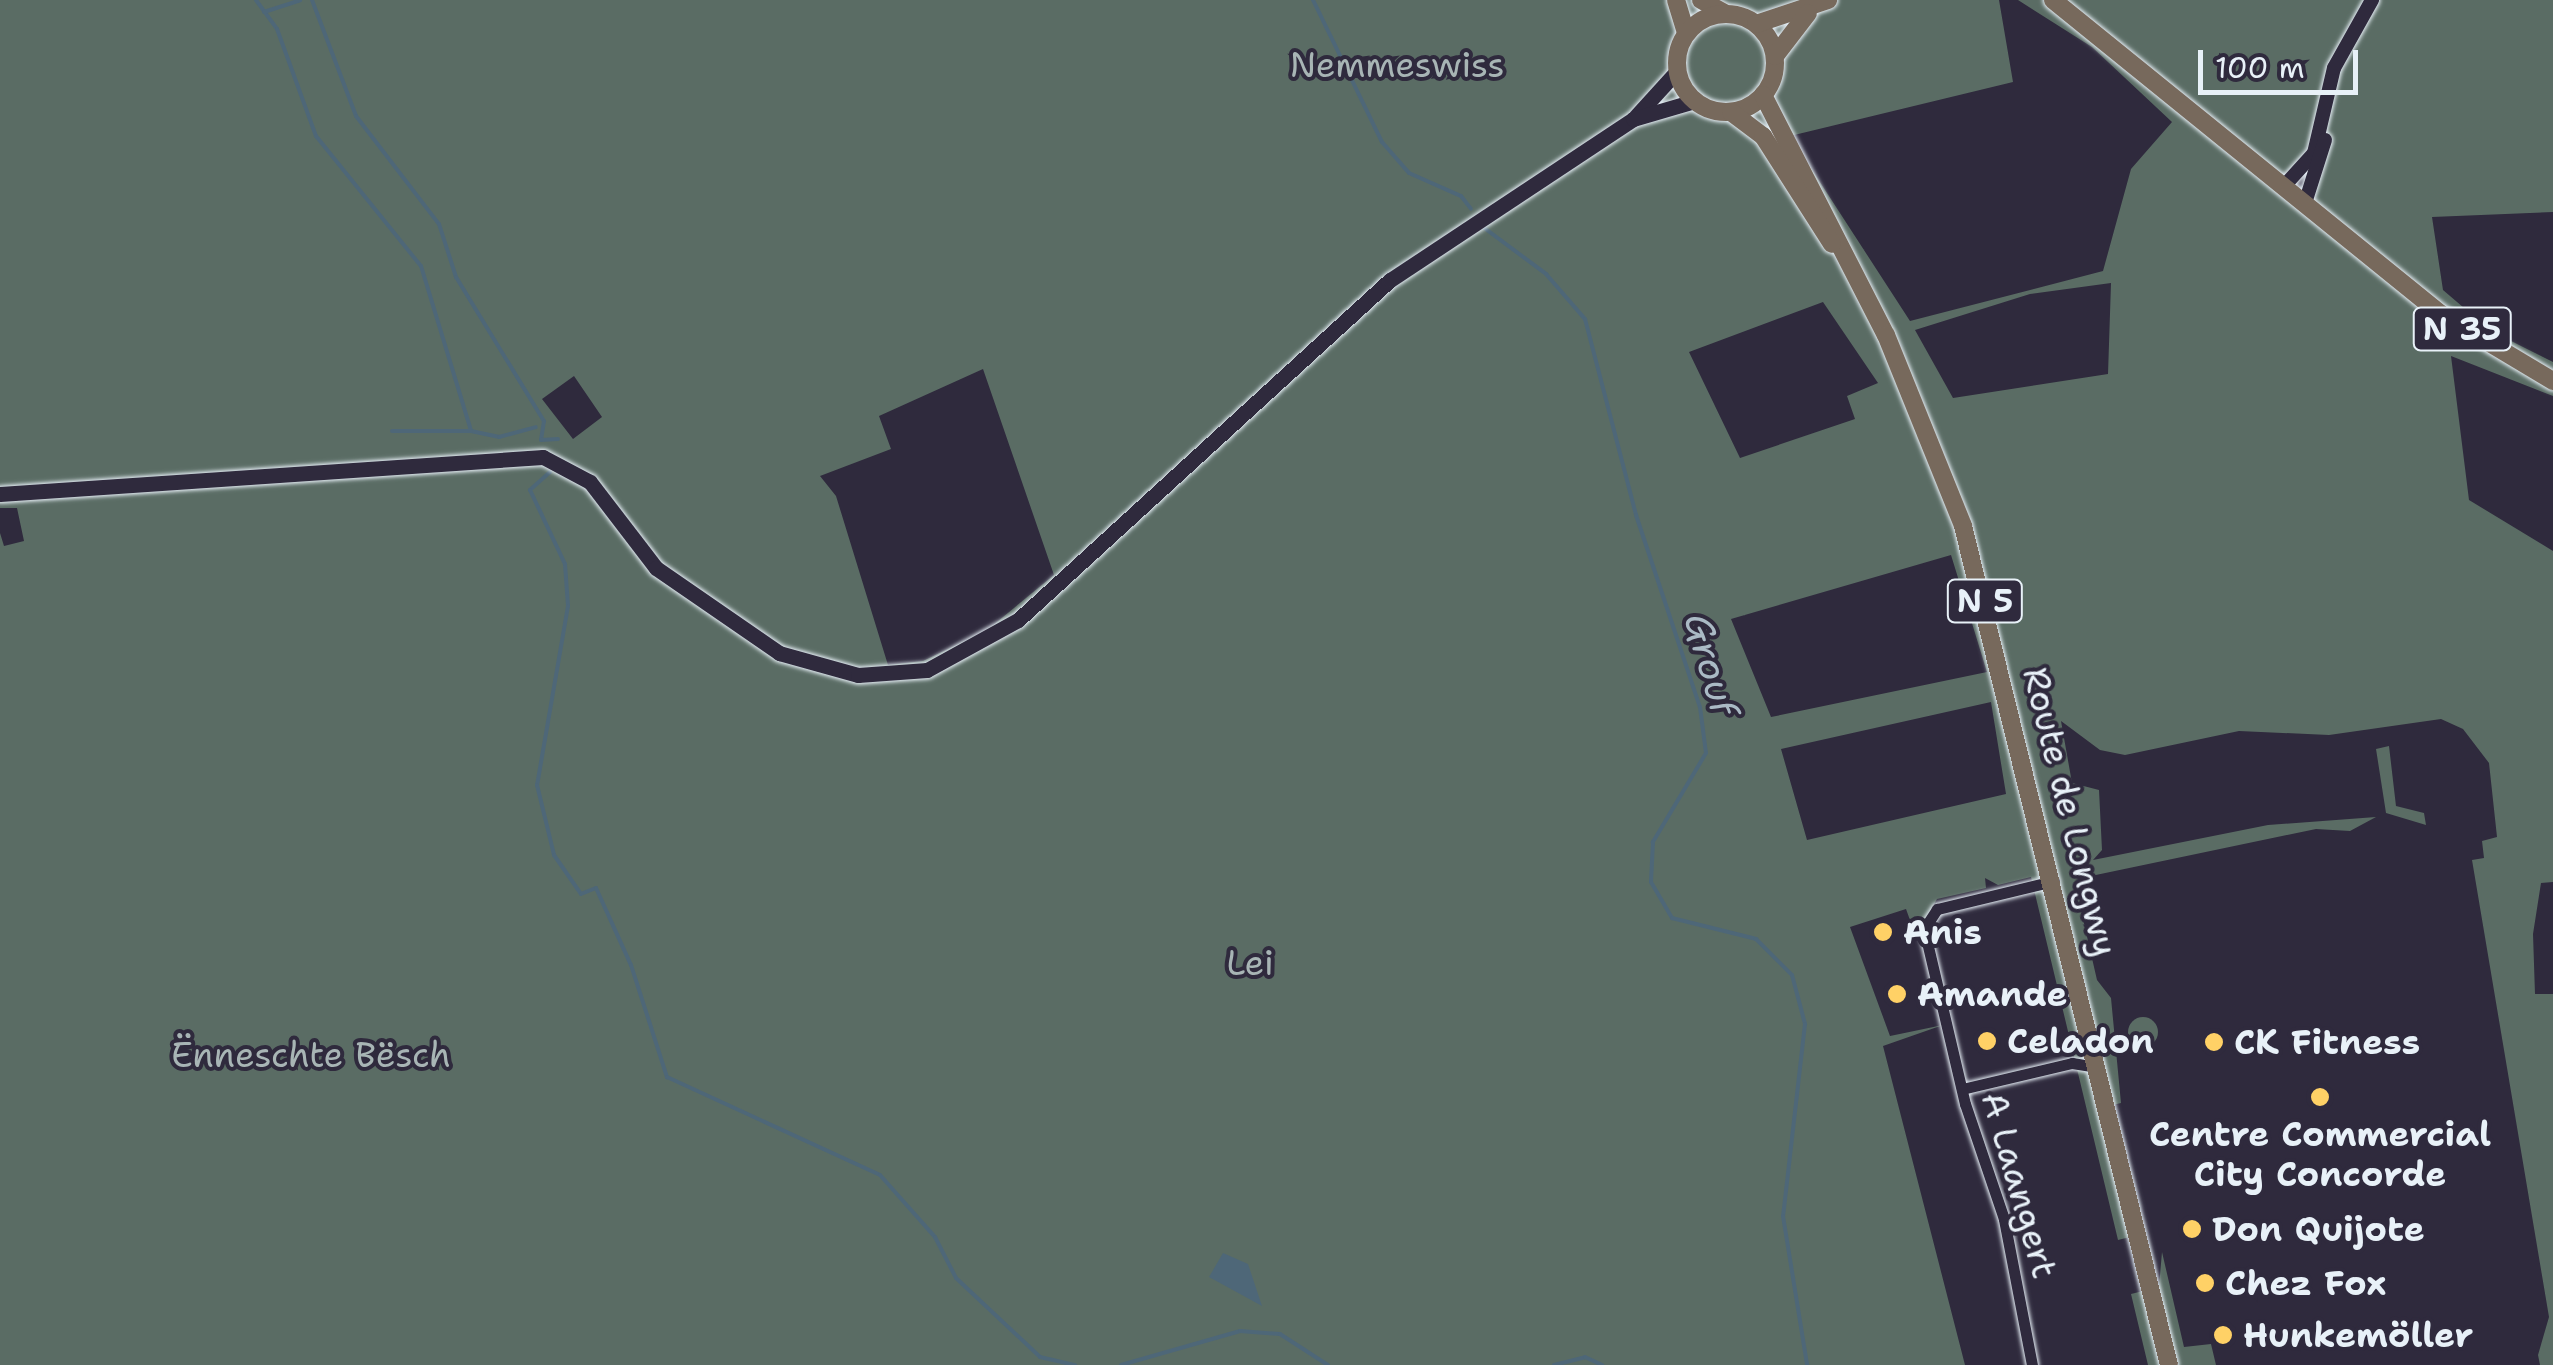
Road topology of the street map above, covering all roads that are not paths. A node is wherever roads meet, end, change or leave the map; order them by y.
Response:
1 (1676, 0) edge
2 (1701, 0) edge
3 (2053, 0) edge
4 (2372, 0) edge
5 (1820, 4) edge
6 (1724, 13) junction
7 (1756, 24) junction
8 (1686, 33) junction
9 (1775, 56) junction
10 (1676, 71) junction
11 (1764, 95) junction
12 (2326, 99) junction
13 (1694, 102) junction
14 (1732, 112) junction
15 (1633, 118) junction
16 (2286, 184) junction
17 (2306, 200) junction
18 (1864, 289) junction
19 (2553, 381) edge
20 (0, 494) edge
21 (2054, 880) junction
22 (2098, 1067) junction
23 (1962, 1089) junction
24 (2032, 1365) edge
25 (2169, 1365) edge

1 - 8 main road
2 - 6 main road
3 - 16 main road, N 35
4 - 12 street
5 - 7 main road
5 - 9 main road
6 - 7 main road
6 - 8 main road
7 - 9 main road
8 - 10 main road
9 - 11 main road
10 - 13 main road
10 - 15 main road
11 - 14 main road
11 - 18 main road, Route de Longwy / N 5
12 - 16 street
12 - 17 street
13 - 14 main road, N 5
13 - 15 main road
14 - 18 main road, Route de Longwy / N 5
15 - 20 main road
16 - 17 main road, N 35
17 - 19 main road, N 35
18 - 21 main road, Route de Longwy / N 5
21 - 22 main road, Route de Longwy / N 5
21 - 23 street, A Laangert
22 - 23 street
22 - 25 main road, Route de Longwy / N 5
23 - 24 street, A Laangert

